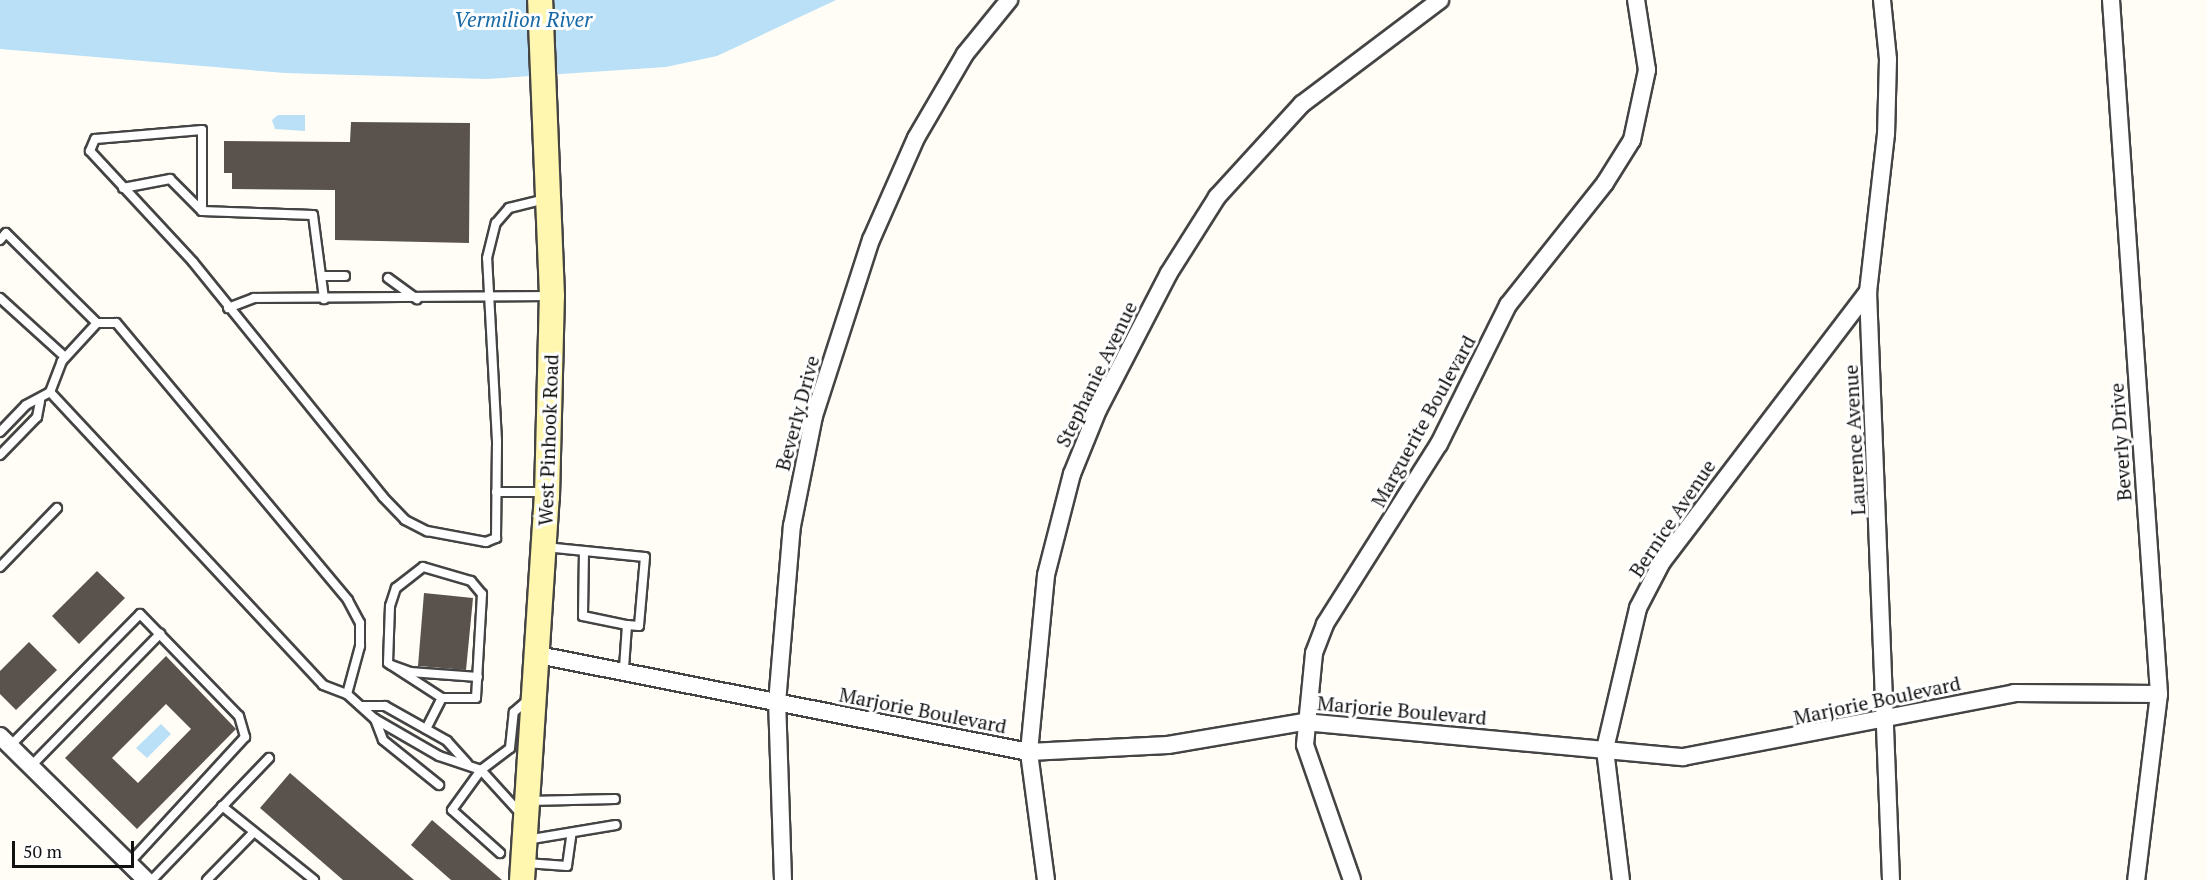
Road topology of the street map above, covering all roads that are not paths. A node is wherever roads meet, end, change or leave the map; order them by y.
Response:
1 (540, 0) edge
2 (1009, 0) edge
3 (1440, 0) edge
4 (1636, 0) edge
5 (1882, 0) edge
6 (2111, 0) edge
7 (123, 188) junction
8 (548, 198) junction
9 (202, 211) junction
10 (0, 240) edge
11 (321, 276) junction
12 (345, 276) dead end
13 (387, 278) dead end
14 (1868, 292) junction
15 (487, 296) junction
16 (552, 296) junction
17 (0, 298) edge
18 (324, 299) junction
19 (417, 299) junction
20 (228, 308) junction
21 (97, 323) junction
22 (65, 357) junction
23 (50, 392) junction
24 (40, 401) junction
25 (0, 432) edge
26 (0, 455) edge
27 (496, 492) junction
28 (547, 492) junction
29 (57, 508) dead end
30 (544, 547) junction
31 (584, 551) junction
32 (0, 567) edge
33 (627, 625) junction
34 (160, 634) junction
35 (538, 655) junction
36 (388, 663) junction
37 (624, 668) junction
38 (478, 677) junction
39 (347, 694) junction
40 (535, 694) junction
41 (2159, 694) junction
42 (442, 698) junction
43 (777, 703) junction
44 (361, 706) junction
45 (375, 719) junction
46 (1887, 720) junction
47 (1304, 722) junction
48 (426, 729) junction
49 (5, 741) edge
50 (1605, 749) junction
51 (1029, 752) junction
52 (269, 758) dead end
53 (467, 762) junction
54 (31, 766) junction
55 (481, 770) junction
56 (439, 785) dead end
57 (615, 799) dead end
58 (222, 806) junction
59 (616, 825) dead end
60 (254, 832) junction
61 (571, 836) junction
62 (525, 841) edge
63 (500, 853) dead end
64 (129, 863) junction
65 (146, 880) edge
66 (152, 880) edge
67 (207, 880) edge
68 (314, 880) edge
69 (783, 880) edge
70 (1047, 880) edge
71 (1352, 880) edge
72 (1621, 880) edge
73 (1891, 880) edge
74 (2136, 880) edge

1 - 8 main road, West Pinhook Road
2 - 43 street, Beverly Drive
3 - 51 street, Stephanie Avenue
4 - 47 street, Marguerite Boulevard
5 - 14 street, Laurence Avenue
6 - 41 street, Beverly Drive
7 - 9 lane
7 - 9 lane
7 - 20 lane
8 - 15 lane
8 - 16 main road, West Pinhook Road
9 - 11 lane
10 - 21 lane
11 - 12 lane
11 - 18 lane
13 - 19 lane
14 - 46 street, Laurence Avenue
14 - 50 street, Bernice Avenue
15 - 16 lane
15 - 19 lane
15 - 27 lane
16 - 28 main road, West Pinhook Road
17 - 22 lane
18 - 19 lane
18 - 20 lane
20 - 27 lane
21 - 22 lane
21 - 39 lane
22 - 23 lane
23 - 24 lane
23 - 39 lane
24 - 25 lane
24 - 26 lane
27 - 28 lane
28 - 30 main road, West Pinhook Road
29 - 32 lane
30 - 31 lane
30 - 35 main road, West Pinhook Road
31 - 33 lane
31 - 33 lane
33 - 37 lane
34 - 49 lane
34 - 54 lane
34 - 64 lane
35 - 37 street, Marjorie Boulevard
35 - 40 main road, West Pinhook Road
36 - 38 lane
36 - 38 lane
36 - 42 lane
37 - 43 street, Marjorie Boulevard
38 - 42 lane
39 - 44 lane
40 - 55 lane
40 - 62 main road, West Pinhook Road
41 - 46 street, Marjorie Boulevard
41 - 74 street, Beverly Drive
42 - 48 lane
43 - 51 street, Marjorie Boulevard
43 - 69 street, Beverly Drive
44 - 45 lane
44 - 48 lane
45 - 53 lane
45 - 56 lane
46 - 50 street, Marjorie Boulevard
46 - 73 street, Laurence Avenue
47 - 50 street, Marjorie Boulevard
47 - 51 street, Marjorie Boulevard
47 - 71 street, Marguerite Boulevard
48 - 53 lane
49 - 54 street
50 - 72 street, Bernice Avenue
51 - 70 street, Stephanie Avenue
52 - 58 lane
53 - 55 lane
54 - 64 street
55 - 62 lane
55 - 63 lane
57 - 62 lane
58 - 60 lane
58 - 66 lane
59 - 61 lane
60 - 67 lane
60 - 68 lane
61 - 62 lane
61 - 62 lane
64 - 65 street

